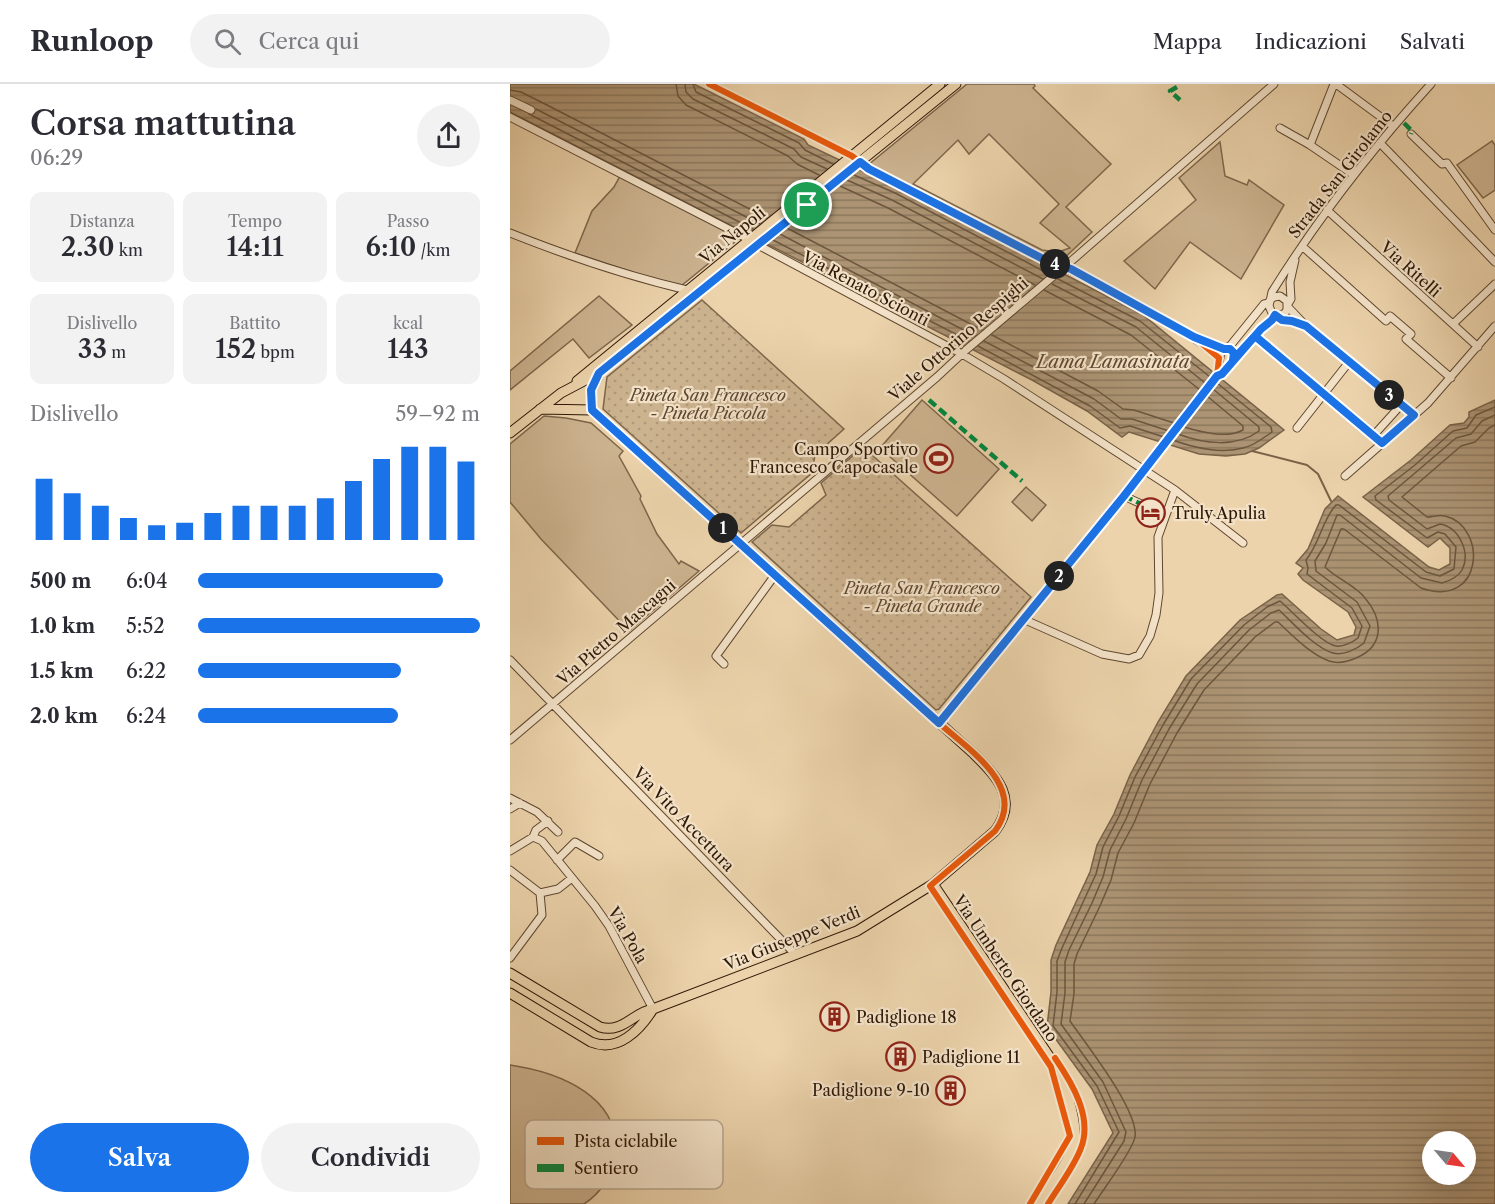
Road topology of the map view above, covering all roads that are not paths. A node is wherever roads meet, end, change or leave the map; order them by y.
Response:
1 (709, 84) edge
2 (940, 84) edge
3 (956, 84) edge
4 (1274, 84) edge
5 (1335, 84) edge
6 (1431, 84) edge
7 (510, 100) edge
8 (531, 110) dead end
9 (510, 117) edge
10 (1393, 126) junction
11 (1280, 128) dead end
12 (1412, 134) dead end
13 (1380, 143) junction
14 (1310, 145) junction
15 (854, 161) junction
16 (1354, 175) junction
17 (1327, 210) junction
18 (1495, 230) edge
19 (510, 234) edge
20 (754, 243) junction
21 (1302, 246) junction
22 (1296, 254) junction
23 (1495, 262) edge
24 (1062, 268) junction
25 (1495, 284) edge
26 (687, 290) junction
27 (1269, 302) junction
28 (1288, 306) junction
29 (1277, 315) junction
30 (1453, 324) junction
31 (1306, 326) junction
32 (1495, 326) edge
33 (1255, 336) junction
34 (1194, 337) junction
35 (1478, 347) junction
36 (1226, 348) junction
37 (963, 352) junction
38 (1220, 359) junction
39 (1232, 361) junction
40 (1349, 362) junction
41 (599, 373) junction
42 (1217, 376) junction
43 (1451, 378) junction
44 (572, 387) junction
45 (1323, 395) junction
46 (1401, 405) junction
47 (540, 409) junction
48 (592, 410) junction
49 (1414, 415) junction
50 (1297, 428) dead end
51 (510, 434) edge
52 (1373, 436) junction
53 (1382, 443) junction
54 (1145, 468) junction
55 (1345, 476) dead end
56 (1175, 490) junction
57 (1124, 496) junction
58 (1165, 515) junction
59 (740, 543) junction
60 (1243, 543) dead end
61 (775, 575) junction
62 (1023, 619) junction
63 (510, 660) edge
64 (724, 664) dead end
65 (553, 704) junction
66 (939, 723) junction
67 (510, 740) edge
68 (510, 798) edge
69 (520, 803) junction
70 (510, 809) edge
71 (548, 821) junction
72 (558, 832) dead end
73 (533, 837) junction
74 (511, 848) edge
75 (600, 856) dead end
76 (557, 860) junction
77 (510, 870) edge
78 (572, 878) junction
79 (933, 884) junction
80 (540, 893) junction
81 (795, 954) junction
82 (510, 958) edge
83 (510, 973) edge
84 (510, 993) edge
85 (653, 1009) junction
86 (1039, 1204) edge

1 - 15 street
2 - 15 main road, Via Napoli
3 - 15 main road, Via Napoli
4 - 24 street, Viale Ottorino Respighi
5 - 10 street
5 - 14 street
6 - 10 street, Strada San Girolamo
7 - 8 street
9 - 20 street, Via Renato Scionti
10 - 13 street, Strada San Girolamo
11 - 14 street
12 - 18 street
13 - 16 street, Strada San Girolamo
13 - 23 street
14 - 16 street
15 - 20 main road, Via Napoli
15 - 24 street
16 - 17 street, Strada San Girolamo
17 - 21 street, Strada San Girolamo
17 - 30 street, Via Ritelli
19 - 26 street
20 - 26 main road, Via Napoli
20 - 37 street, Via Renato Scionti
20 - 41 main road, Via Napoli
21 - 22 street, Strada San Girolamo
21 - 43 street
22 - 27 street, Strada San Girolamo
22 - 28 street
24 - 34 street
24 - 37 street, Viale Ottorino Respighi
25 - 30 street
26 - 44 main road, Via Napoli
27 - 28 street
27 - 29 street
27 - 36 street
28 - 29 street
28 - 31 street
29 - 31 street
29 - 33 street
30 - 35 street, Via Ritelli
31 - 40 street
32 - 35 street
33 - 39 street
33 - 45 street
34 - 36 street
34 - 38 street
35 - 43 street
36 - 38 street
36 - 39 street
37 - 54 street, Via Renato Scionti
37 - 59 street, Viale Ottorino Respighi
38 - 39 street
38 - 42 street
39 - 42 street
40 - 45 street
40 - 46 street
41 - 44 main road, Via Napoli
41 - 48 main road
42 - 54 street
43 - 49 street
44 - 47 main road, Via Napoli
45 - 50 street
45 - 52 street
46 - 49 street
46 - 52 street
47 - 48 main road
47 - 51 main road, Via Napoli
48 - 59 main road
49 - 53 street
52 - 53 street
53 - 55 street
54 - 56 street, Via Renato Scionti
54 - 57 street
56 - 58 street
56 - 60 street, Via Renato Scionti
57 - 58 street
57 - 62 street
58 - 62 street
59 - 61 main road
59 - 65 street, Via Pietro Mascagni
61 - 64 street
61 - 66 main road
62 - 66 street
63 - 65 street, Via Vito Accettura
65 - 67 street, Via Pietro Mascagni
65 - 81 street, Via Vito Accettura
66 - 79 main road, Via Giuseppe Verdi
68 - 69 street
69 - 70 street
69 - 71 street
71 - 72 street
71 - 73 street
73 - 74 street
73 - 76 street, Via Pola
75 - 76 street
76 - 78 street, Via Pola
77 - 80 street
78 - 80 street
78 - 85 street, Via Pola
79 - 81 main road, Via Giuseppe Verdi
79 - 86 main road, Via Umberto Giordano
80 - 82 street
81 - 85 main road, Via Giuseppe Verdi
83 - 85 main road, Via Giuseppe Verdi
84 - 85 main road, Via Giuseppe Verdi

